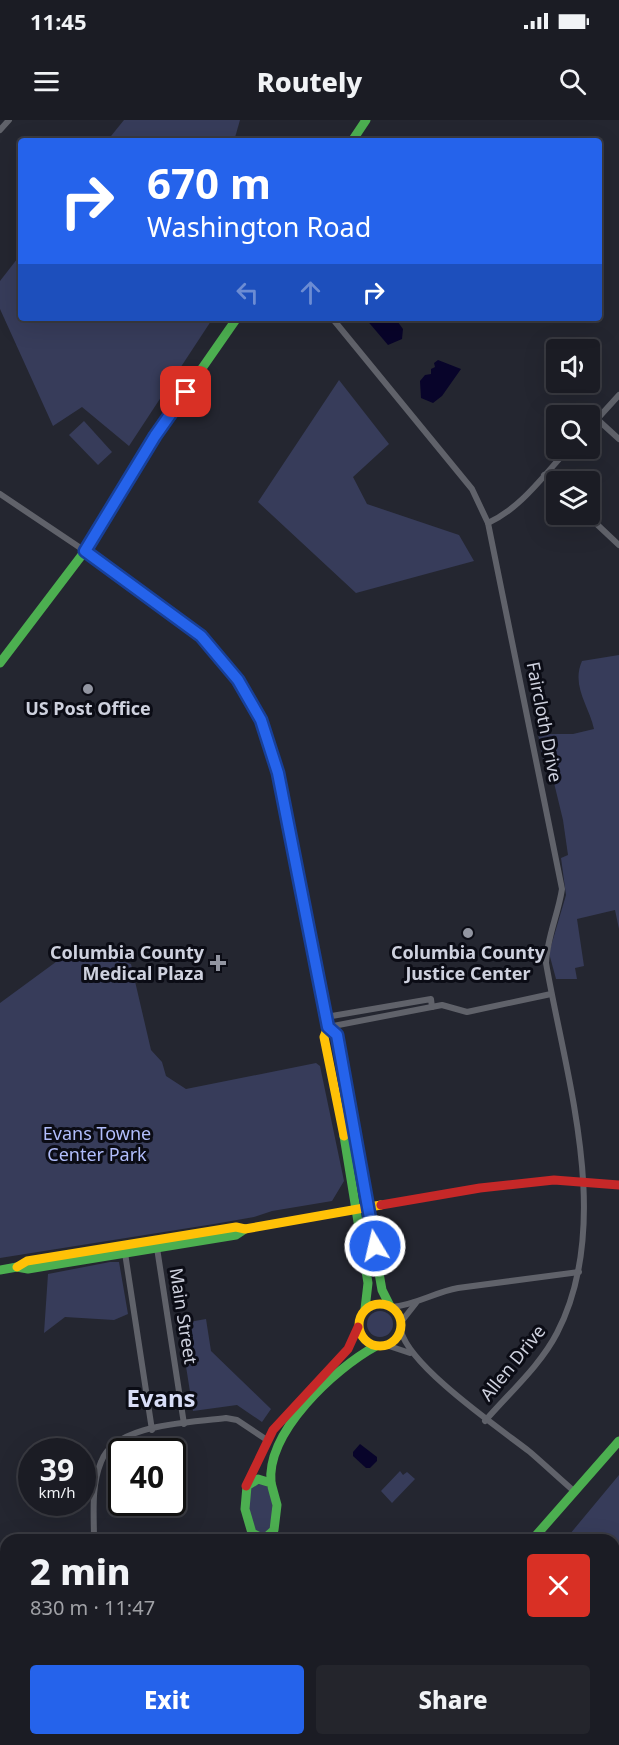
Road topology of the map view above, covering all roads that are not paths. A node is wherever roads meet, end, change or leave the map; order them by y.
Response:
1 (9, 120) edge
2 (366, 120) edge
3 (0, 130) edge
4 (354, 138) edge
5 (235, 321) edge
6 (334, 321) edge
7 (619, 395) edge
8 (600, 416) edge
9 (600, 422) edge
10 (619, 439) edge
11 (559, 459) edge
12 (544, 475) joint
13 (0, 494) edge
14 (488, 523) junction
15 (598, 525) edge
16 (619, 545) edge
17 (85, 551) junction
18 (0, 663) edge
19 (551, 994) junction
20 (432, 1007) junction
21 (327, 1022) junction
22 (585, 1181) junction
23 (619, 1185) edge
24 (369, 1209) junction
25 (358, 1211) junction
26 (156, 1244) junction
27 (124, 1249) junction
28 (0, 1269) edge
29 (579, 1272) junction
30 (417, 1302) junction
31 (391, 1306) junction
32 (365, 1309) junction
33 (358, 1327) junction
34 (401, 1327) junction
35 (381, 1346) junction
36 (411, 1353) junction
37 (485, 1421) junction
38 (184, 1424) junction
39 (152, 1430) junction
40 (267, 1440) junction
41 (619, 1441) edge
42 (271, 1483) junction
43 (246, 1486) junction
44 (575, 1492) junction
45 (276, 1530) junction
46 (94, 1534) edge
47 (252, 1534) edge
48 (272, 1534) edge
49 (276, 1534) edge
50 (537, 1534) edge

1 - 3 street
2 - 4 street
5 - 17 street
6 - 14 street, Faircloth Drive
7 - 8 street
9 - 10 street
11 - 12 street
12 - 14 street
13 - 17 street
14 - 19 street, Faircloth Drive
15 - 16 street
17 - 18 street
17 - 21 street
19 - 20 street
19 - 22 street, Faircloth Drive
20 - 21 street
20 - 21 street
21 - 24 street
21 - 25 street
22 - 23 street
22 - 24 street
22 - 29 street, Allen Drive
24 - 25 street
24 - 31 street
25 - 26 street
25 - 32 street
26 - 27 street
26 - 38 street, Main Street
27 - 28 street
27 - 39 street
29 - 30 street
29 - 37 street, Allen Drive
30 - 31 street
30 - 34 street
31 - 32 street
31 - 34 street
32 - 33 street
33 - 35 street
33 - 40 street
34 - 35 street
34 - 36 street
35 - 36 street
35 - 42 street
36 - 37 street
37 - 44 street
38 - 39 street
38 - 40 street
39 - 46 street
40 - 43 street
41 - 44 street
42 - 43 street
42 - 45 street
43 - 47 street
44 - 50 street
45 - 48 street
45 - 49 street

